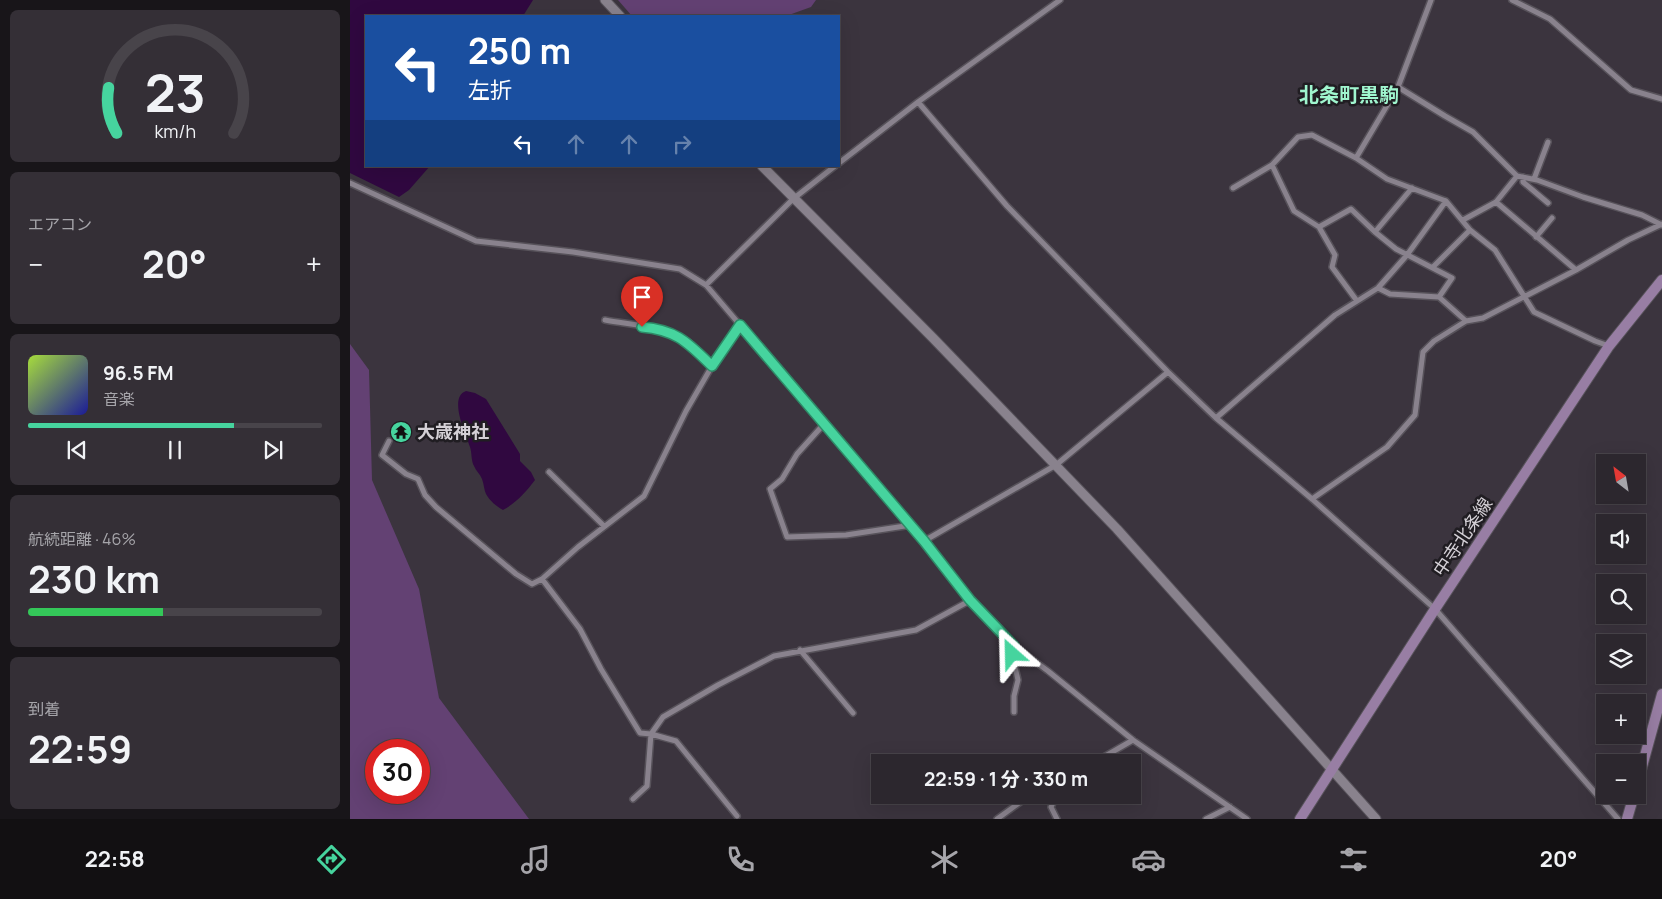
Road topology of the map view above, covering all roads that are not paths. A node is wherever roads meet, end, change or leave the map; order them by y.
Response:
1 (606, 0) edge
2 (1060, 0) edge
3 (1430, 0) edge
4 (1512, 0) edge
5 (619, 15) edge
6 (1398, 87) junction
7 (1662, 99) edge
8 (918, 102) junction
9 (1548, 142) dead end
10 (1356, 158) junction
11 (840, 162) edge
12 (1272, 165) junction
13 (763, 167) edge
14 (834, 167) edge
15 (1517, 176) junction
16 (1523, 178) junction
17 (1534, 180) junction
18 (350, 183) edge
19 (1233, 188) dead end
20 (1412, 188) junction
21 (793, 198) junction
22 (1446, 201) junction
23 (1496, 202) junction
24 (1548, 203) dead end
25 (1552, 218) dead end
26 (1463, 220) junction
27 (1662, 225) edge
28 (1319, 227) junction
29 (1470, 230) junction
30 (1375, 232) junction
31 (1536, 237) junction
32 (1407, 255) junction
33 (1433, 267) junction
34 (1576, 270) junction
35 (1662, 280) edge
36 (706, 285) junction
37 (1378, 288) junction
38 (1525, 296) junction
39 (1439, 297) junction
40 (1357, 301) junction
41 (605, 320) dead end
42 (1466, 321) junction
43 (740, 325) junction
44 (1609, 346) junction
45 (712, 366) junction
46 (1168, 372) junction
47 (1216, 418) junction
48 (824, 424) junction
49 (389, 441) dead end
50 (1056, 465) junction
51 (549, 472) dead end
52 (1312, 499) junction
53 (908, 523) junction
54 (604, 526) junction
55 (924, 541) junction
56 (542, 579) junction
57 (970, 600) junction
58 (1435, 609) junction
59 (1014, 646) junction
60 (800, 650) junction
61 (1662, 694) edge
62 (1014, 712) dead end
63 (853, 713) dead end
64 (651, 734) junction
65 (1133, 740) junction
66 (1107, 754) edge
67 (1645, 754) edge
68 (1332, 768) junction
69 (632, 799) dead end
70 (1018, 804) edge
71 (1052, 804) edge
72 (1631, 804) edge
73 (1230, 807) junction
74 (737, 816) dead end
75 (997, 819) edge
76 (1057, 819) edge
77 (1206, 819) edge
78 (1247, 819) edge
79 (1300, 819) edge
80 (1376, 819) edge
81 (1618, 819) edge
82 (1627, 819) edge

1 - 5 street
2 - 8 street
3 - 6 street
4 - 7 street
6 - 10 street
6 - 15 street
8 - 11 street
8 - 46 street
9 - 17 street
10 - 12 street
10 - 20 street
12 - 19 street
12 - 28 street
13 - 21 street
14 - 21 street
15 - 16 street
15 - 23 street
16 - 17 street
16 - 24 street
17 - 27 street
18 - 36 street
20 - 22 street
20 - 30 street
21 - 36 street
21 - 50 street
22 - 26 street
22 - 32 street
23 - 26 street
23 - 31 street
25 - 31 street
26 - 29 street
27 - 34 street
28 - 30 street
28 - 40 street
29 - 33 street
29 - 38 street
30 - 32 street
31 - 34 street
32 - 33 street
32 - 37 street
33 - 39 street
34 - 38 street
35 - 44 main road, 中寺北条線
36 - 43 street
37 - 39 street
37 - 40 street
38 - 42 street
38 - 44 street
39 - 42 street
40 - 47 street
41 - 45 street
42 - 52 street
43 - 45 street
43 - 48 street
44 - 58 main road, 中寺北条線
45 - 54 street
46 - 47 street
46 - 50 street
47 - 52 street
48 - 53 street
48 - 53 street
49 - 56 street
50 - 55 street
50 - 68 street
51 - 54 street
52 - 58 street
53 - 55 street
54 - 56 street
55 - 57 street
56 - 64 street
57 - 59 street
57 - 60 street
58 - 68 main road, 中寺北条線
58 - 81 street
59 - 62 street
59 - 65 street
60 - 63 street
60 - 64 street
61 - 67 main road
64 - 69 street
64 - 74 street
65 - 66 street
65 - 73 street
68 - 79 main road, 中寺北条線
68 - 80 street
70 - 75 street
71 - 76 street
72 - 82 main road
73 - 77 street
73 - 78 street

